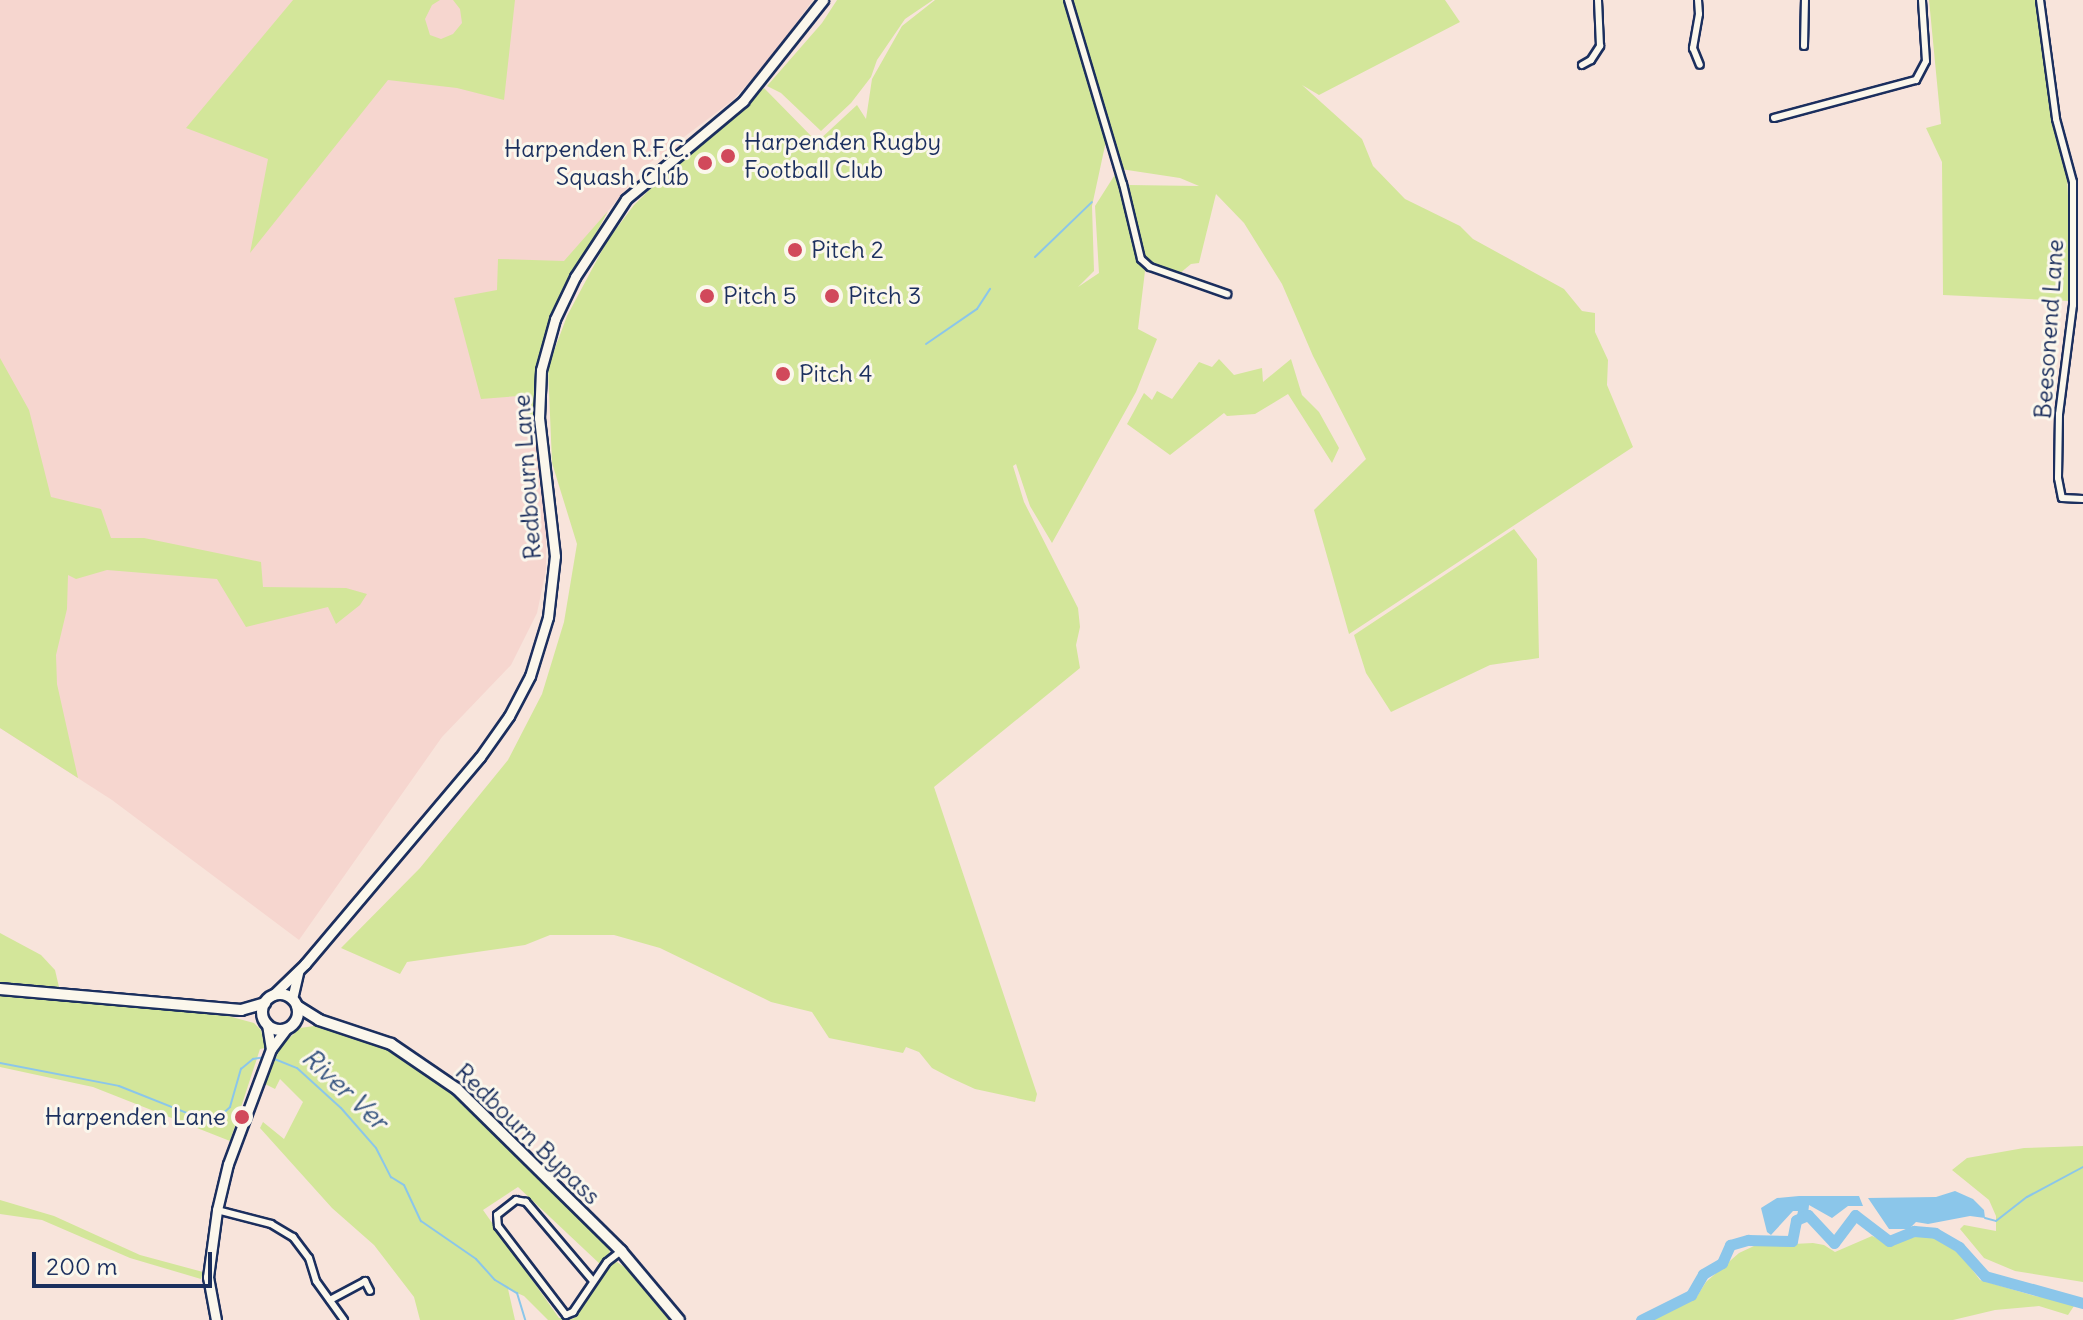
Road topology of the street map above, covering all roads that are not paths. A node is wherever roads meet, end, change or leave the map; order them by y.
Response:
1 (823, 0) edge
2 (1068, 0) edge
3 (1598, 0) edge
4 (1698, 0) edge
5 (1805, 0) edge
6 (1922, 0) edge
7 (2040, 0) edge
8 (1804, 46) dead end
9 (1582, 65) dead end
10 (1700, 65) dead end
11 (1774, 118) dead end
12 (1227, 294) dead end
13 (2083, 499) edge
14 (298, 972) junction
15 (0, 989) edge
16 (269, 999) junction
17 (295, 1002) junction
18 (241, 1010) junction
19 (319, 1020) junction
20 (266, 1023) junction
21 (290, 1026) junction
22 (268, 1056) junction
23 (217, 1210) junction
24 (621, 1251) junction
25 (593, 1281) junction
26 (370, 1291) dead end
27 (330, 1300) junction
28 (341, 1319) edge
29 (216, 1320) edge
30 (679, 1320) edge

1 - 14 main road, Redbourn Lane
2 - 12 street
3 - 9 street
4 - 10 street
5 - 8 street
6 - 11 street
7 - 13 street, Beesonend Lane
14 - 16 main road, Redbourn Lane
14 - 17 main road, Redbourn Lane
15 - 18 main road
16 - 17 main road
16 - 18 main road
16 - 20 main road
17 - 19 main road, Redbourn Bypass
17 - 21 main road
18 - 20 main road
19 - 21 main road, Redbourn Bypass
19 - 24 main road, Redbourn Bypass
20 - 21 main road
20 - 22 main road
21 - 22 main road
22 - 23 main road
23 - 27 street
23 - 29 main road
24 - 25 street
24 - 30 main road, Redbourn Bypass
25 - 25 street
26 - 27 street
27 - 28 street

